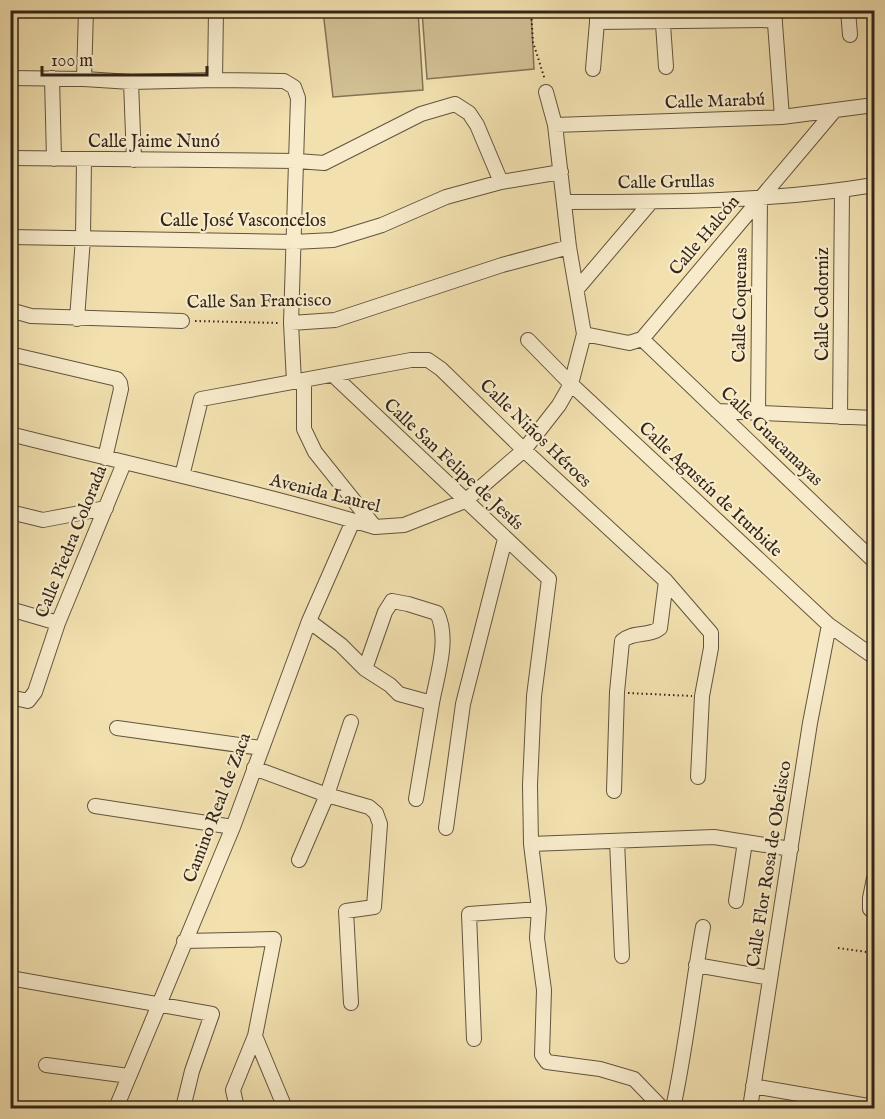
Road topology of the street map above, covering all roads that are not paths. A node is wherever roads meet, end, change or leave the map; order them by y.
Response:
1 (86, 10) edge
2 (216, 10) edge
3 (848, 10) edge
4 (775, 15) edge
5 (597, 16) edge
6 (663, 16) edge
7 (850, 35) dead end
8 (666, 67) dead end
9 (593, 69) dead end
10 (10, 78) edge
11 (52, 78) junction
12 (84, 79) junction
13 (215, 80) junction
14 (131, 82) junction
15 (546, 92) road end
16 (874, 105) edge
17 (835, 110) junction
18 (782, 117) junction
19 (555, 125) junction
20 (10, 158) edge
21 (54, 159) junction
22 (84, 159) junction
23 (134, 160) junction
24 (297, 160) junction
25 (561, 172) junction
26 (501, 182) junction
27 (874, 185) edge
28 (842, 190) junction
29 (760, 198) junction
30 (564, 202) junction
31 (651, 202) junction
32 (10, 237) edge
33 (83, 238) junction
34 (294, 242) junction
35 (569, 247) junction
36 (577, 289) junction
37 (10, 310) edge
38 (77, 319) junction
39 (182, 321) road end
40 (291, 323) junction
41 (584, 334) junction
42 (642, 339) junction
43 (528, 340) dead end
44 (10, 354) edge
45 (333, 375) junction
46 (299, 381) junction
47 (571, 384) junction
48 (717, 411) junction
49 (758, 413) junction
50 (840, 417) junction
51 (874, 418) edge
52 (10, 434) edge
53 (524, 450) junction
54 (105, 459) junction
55 (124, 463) junction
56 (182, 476) junction
57 (465, 501) junction
58 (106, 508) junction
59 (10, 512) edge
60 (353, 520) junction
61 (375, 528) junction
62 (505, 539) junction
63 (874, 561) edge
64 (666, 582) junction
65 (10, 609) edge
66 (309, 621) junction
67 (58, 623) junction
68 (829, 625) junction
69 (874, 657) edge
70 (365, 669) junction
71 (10, 697) edge
72 (432, 703) junction
73 (351, 722) dead end
74 (117, 728) dead end
75 (261, 748) junction
76 (254, 768) junction
77 (698, 777) dead end
78 (614, 791) dead end
79 (327, 795) junction
80 (416, 799) dead end
81 (95, 806) dead end
82 (233, 827) junction
83 (446, 828) dead end
84 (617, 841) junction
85 (745, 842) junction
86 (531, 844) junction
87 (791, 849) junction
88 (299, 860) dead end
89 (874, 878) edge
90 (735, 901) dead end
91 (540, 909) junction
92 (874, 912) edge
93 (703, 927) dead end
94 (184, 941) junction
95 (622, 956) dead end
96 (696, 965) junction
97 (10, 978) edge
98 (770, 978) junction
99 (351, 1003) dead end
100 (158, 1005) junction
101 (255, 1036) junction
102 (474, 1039) dead end
103 (46, 1065) dead end
104 (129, 1076) junction
105 (753, 1086) junction
106 (850, 1106) edge
107 (874, 1107) edge
108 (116, 1108) edge
109 (183, 1108) edge
110 (237, 1108) edge
111 (285, 1108) edge
112 (662, 1108) edge
113 (673, 1108) edge
114 (750, 1108) edge

1 - 12 street
2 - 13 street
3 - 7 street
4 - 6 street
4 - 18 street
5 - 6 street
5 - 9 street
6 - 8 street
10 - 11 street
11 - 12 street
11 - 21 street
12 - 14 street
13 - 14 street
13 - 24 street
14 - 23 street
15 - 19 street, Avenida Laurel
16 - 17 street, Calle Marabú
17 - 18 street, Calle Marabú
17 - 29 street, Calle Halcón
18 - 19 street, Calle Marabú
19 - 25 street, Avenida Laurel
20 - 21 street, Calle Jaime Nunó
21 - 22 street, Calle Jaime Nunó
22 - 23 street, Calle Jaime Nunó
22 - 33 street
23 - 24 street, Calle Jaime Nunó
24 - 26 street
24 - 34 street
25 - 26 street, Calle José Vasconcelos
25 - 30 street, Avenida Laurel
26 - 34 street, Calle José Vasconcelos
27 - 28 street, Calle Grullas
28 - 29 street, Calle Grullas
28 - 50 street, Calle Codorniz
29 - 31 street, Calle Grullas
29 - 42 street, Calle Halcón
29 - 49 street, Calle Coquenas
30 - 31 street, Calle Grullas
30 - 35 street, Avenida Laurel
31 - 36 street
32 - 33 street, Calle José Vasconcelos
33 - 34 street, Calle José Vasconcelos
33 - 38 street
34 - 40 street
35 - 36 street, Avenida Laurel
35 - 40 street, Calle San Francisco
36 - 41 street, Avenida Laurel
37 - 38 street, Calle San Francisco
38 - 39 street, Calle San Francisco
40 - 46 street
41 - 42 street
41 - 47 street, Avenida Laurel
42 - 48 street, Calle Guacamayas
43 - 47 street, Calle Agustín de Iturbide
44 - 54 street
45 - 46 street, Calle Niños Héroes
45 - 53 street, Calle Niños Héroes
45 - 57 street, Calle San Felipe de Jesús
46 - 56 street, Calle Niños Héroes
46 - 61 street
47 - 53 street, Avenida Laurel
47 - 68 street, Calle Agustín de Iturbide
48 - 49 street
48 - 63 street, Calle Guacamayas
49 - 50 street
50 - 51 street
52 - 54 street, Avenida Laurel
53 - 57 street, Avenida Laurel
53 - 64 street, Calle Niños Héroes
54 - 55 street, Avenida Laurel
55 - 56 street, Avenida Laurel
55 - 58 street, Calle Piedra Colorada
56 - 60 street, Avenida Laurel
57 - 61 street, Avenida Laurel
57 - 62 street, Calle San Felipe de Jesús
58 - 59 street
58 - 67 street, Calle Piedra Colorada
60 - 61 street, Avenida Laurel
60 - 66 street, Camino Real de Zaca
62 - 83 street
62 - 86 street, Calle San Felipe de Jesús
64 - 77 street, Calle Niños Héroes
64 - 78 street
65 - 67 street
66 - 70 street
66 - 75 street, Camino Real de Zaca
67 - 71 street, Calle Piedra Colorada
68 - 69 street, Calle Agustín de Iturbide
68 - 87 street, Calle Flor Rosa de Obelisco
70 - 72 street
70 - 72 street
72 - 80 street
73 - 79 street
74 - 75 street
75 - 76 street, Camino Real de Zaca
76 - 79 street
76 - 82 street, Camino Real de Zaca
79 - 88 street
79 - 99 street
81 - 82 street
82 - 94 street, Camino Real de Zaca
84 - 85 street
84 - 86 street
84 - 95 street
85 - 87 street
85 - 90 street
86 - 91 street
87 - 98 street, Calle Flor Rosa de Obelisco
89 - 92 street
91 - 102 street
91 - 112 street
93 - 96 street
94 - 100 street, Camino Real de Zaca
94 - 101 street
96 - 98 street
96 - 113 street
97 - 100 street
98 - 105 street, Calle Flor Rosa de Obelisco
100 - 104 street, Camino Real de Zaca
100 - 109 street
101 - 110 street
101 - 111 street
103 - 104 street
104 - 108 street, Camino Real de Zaca
105 - 106 street
105 - 114 street, Calle Flor Rosa de Obelisco
106 - 107 street

